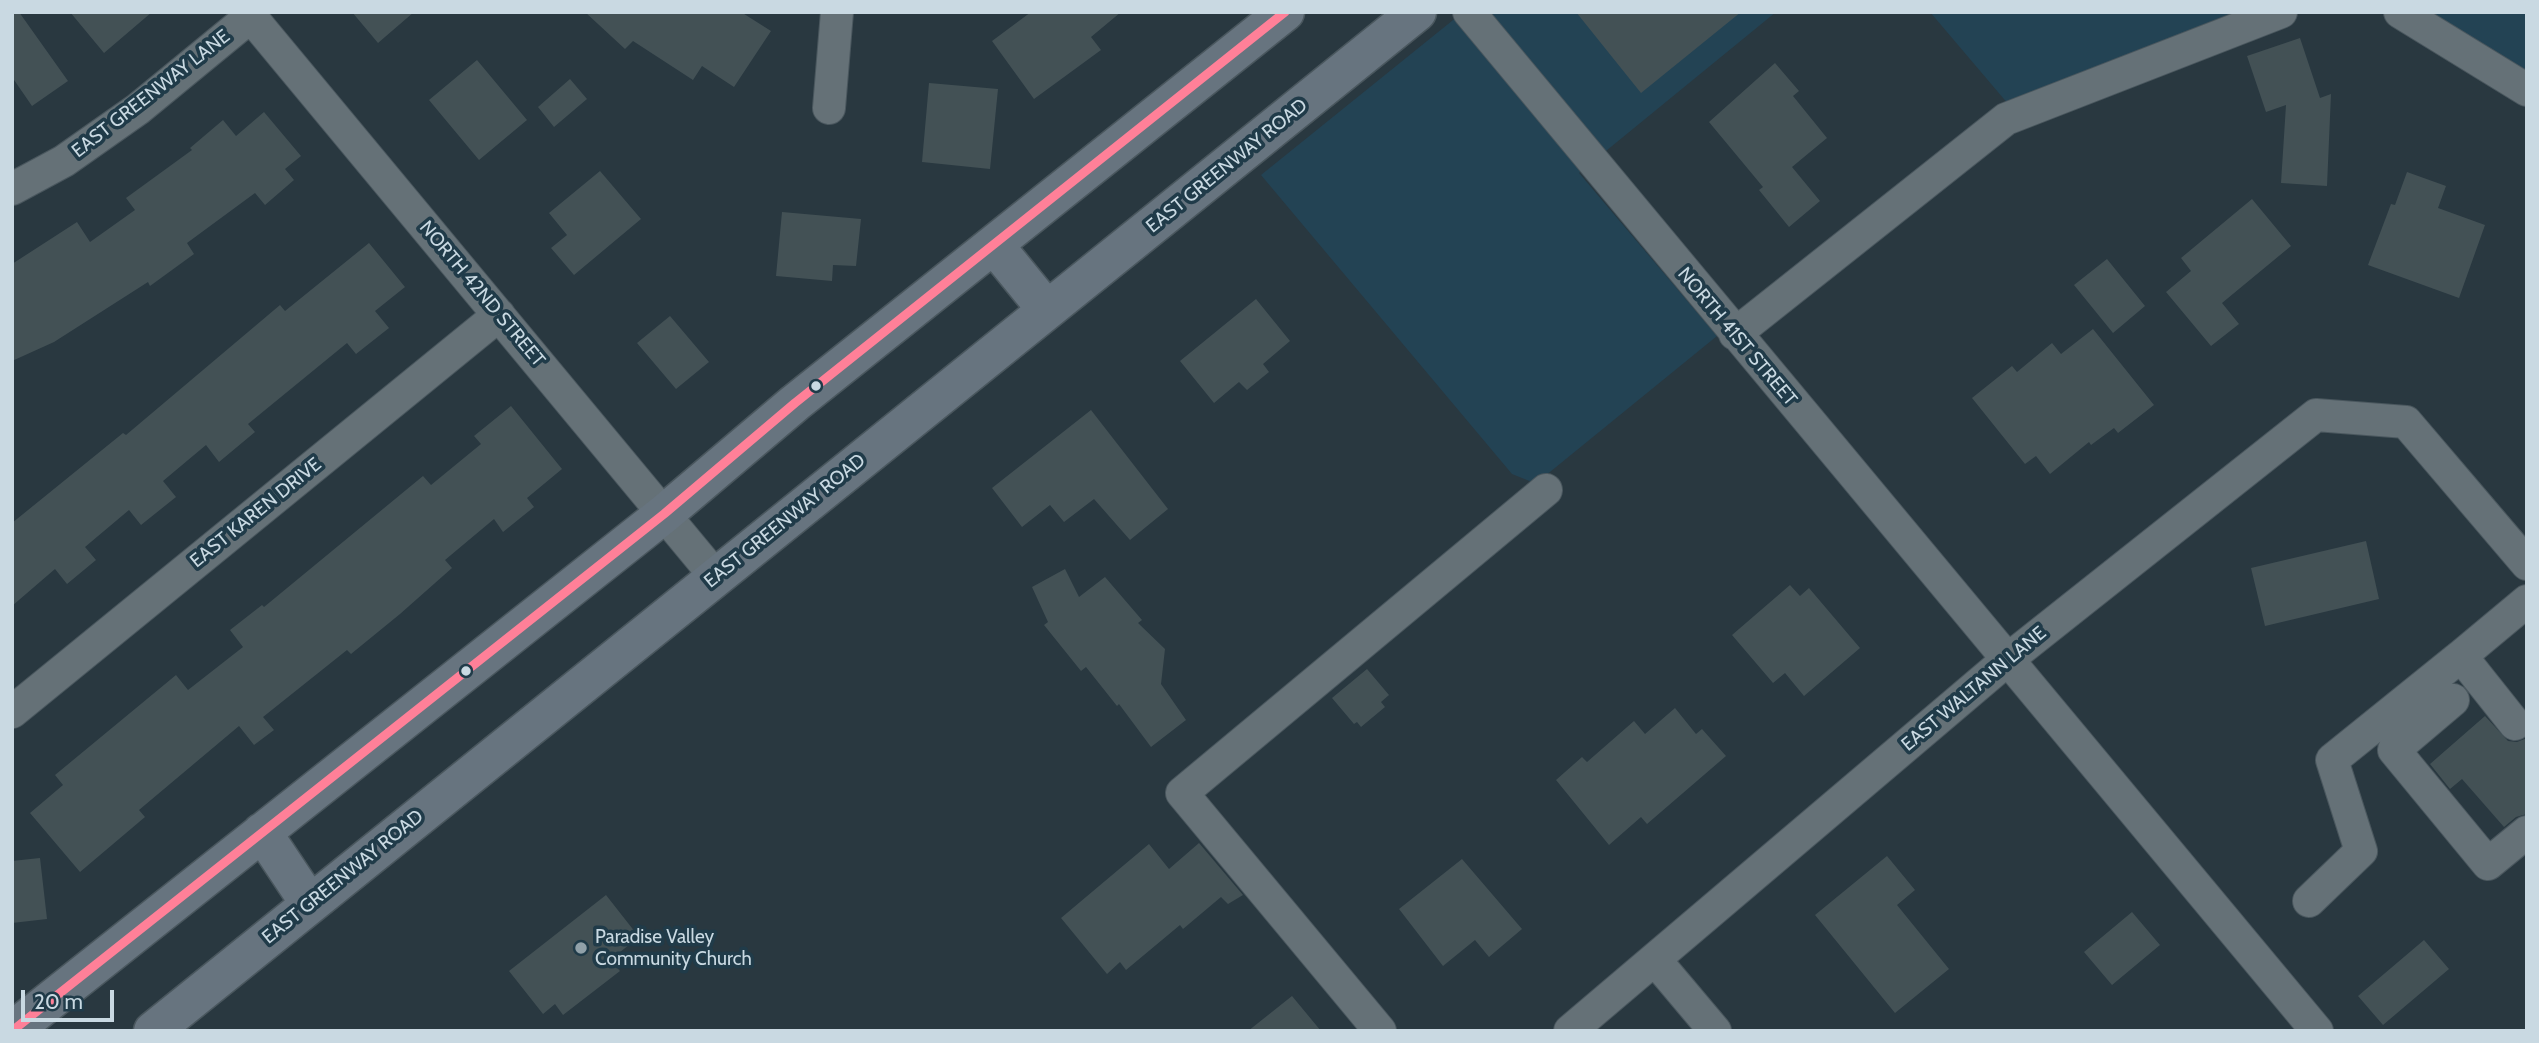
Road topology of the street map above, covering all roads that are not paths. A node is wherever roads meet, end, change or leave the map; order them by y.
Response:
1 (837, 12) edge
2 (1285, 12) edge
3 (1417, 12) edge
4 (1469, 12) edge
5 (2281, 12) edge
6 (2400, 12) edge
7 (248, 14) edge
8 (2527, 90) edge
9 (829, 108) dead end
10 (12, 189) edge
11 (993, 245) junction
12 (1047, 310) junction
13 (499, 315) junction
14 (1735, 334) junction
15 (1546, 490) dead end
16 (664, 514) junction
17 (2527, 565) edge
18 (716, 577) junction
19 (2527, 601) edge
20 (2460, 656) junction
21 (2007, 660) junction
22 (2453, 700) dead end
23 (12, 712) edge
24 (2515, 724) dead end
25 (261, 832) junction
26 (2527, 832) edge
27 (2309, 901) dead end
28 (310, 904) junction
29 (1656, 961) junction
30 (12, 1031) edge
31 (153, 1031) edge
32 (1380, 1031) edge
33 (1570, 1031) edge
34 (1715, 1031) edge
35 (2317, 1031) edge

1 - 9 street
2 - 11 main road
3 - 12 main road, EAST GREENWAY ROAD
4 - 14 street, NORTH 41ST STREET
5 - 14 street
6 - 8 street
7 - 10 street, EAST GREENWAY LANE
7 - 13 street, NORTH 42ND STREET
11 - 12 main road
11 - 16 main road
12 - 18 main road, EAST GREENWAY ROAD
13 - 16 street, NORTH 42ND STREET
13 - 23 street, EAST KAREN DRIVE
14 - 21 street, NORTH 41ST STREET
15 - 32 street
16 - 18 street, NORTH 42ND STREET
16 - 25 main road
17 - 21 street, EAST WALTANN LANE
18 - 28 main road, EAST GREENWAY ROAD
19 - 20 street
20 - 24 street
20 - 27 street
21 - 29 street, EAST WALTANN LANE
21 - 35 street, NORTH 41ST STREET
22 - 26 street
25 - 28 main road
25 - 30 main road
28 - 31 main road, EAST GREENWAY ROAD
29 - 33 street, EAST WALTANN LANE
29 - 34 street

